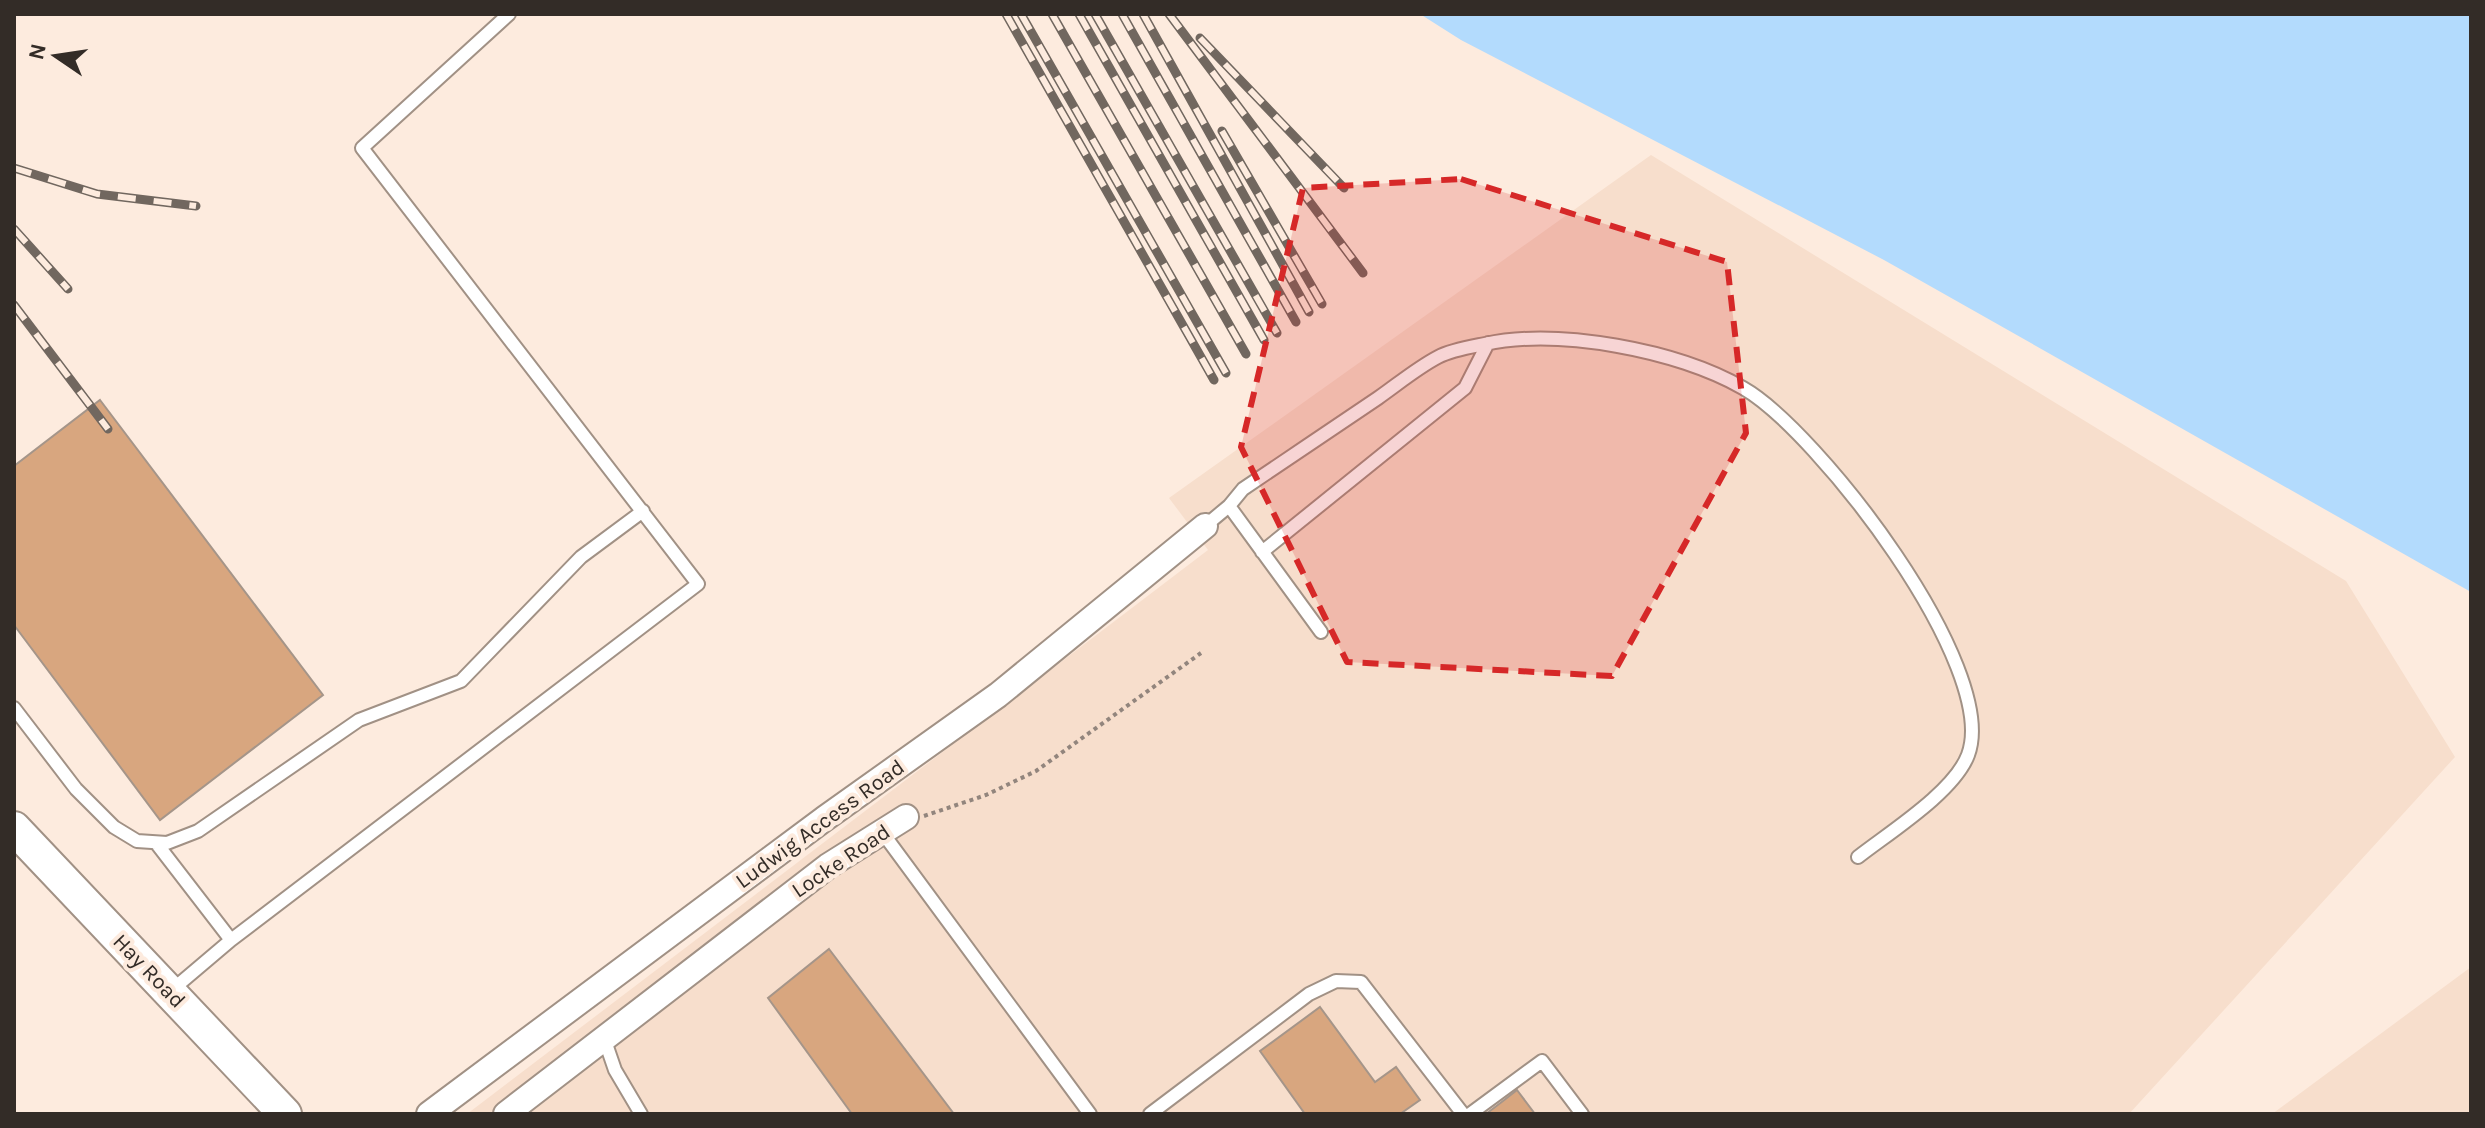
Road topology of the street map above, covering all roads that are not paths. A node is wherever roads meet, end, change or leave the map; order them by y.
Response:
1 (509, 14) edge
2 (1488, 343) junction
3 (1229, 506) junction
4 (643, 511) junction
5 (1205, 526) joint
6 (1262, 552) junction
7 (1321, 632) dead end
8 (14, 708) edge
9 (906, 817) road end
10 (14, 828) edge
11 (882, 832) junction
12 (157, 844) junction
13 (1858, 857) dead end
14 (231, 940) junction
15 (169, 992) junction
16 (604, 1038) junction
17 (285, 1114) edge
18 (429, 1114) edge
19 (506, 1114) edge
20 (641, 1114) edge
21 (1090, 1114) edge
22 (1150, 1114) edge
23 (1463, 1114) edge
24 (1470, 1114) edge
25 (1582, 1114) edge

1 - 4 lane
2 - 3 lane
2 - 6 lane
2 - 13 lane
3 - 5 lane
3 - 6 lane
4 - 12 lane
4 - 14 lane
5 - 18 street, Ludwig Access Road
6 - 7 lane
8 - 12 lane
9 - 11 street, Locke Road
10 - 15 main road, Hay Road
11 - 16 street, Locke Road
11 - 21 lane
12 - 14 lane
14 - 15 lane
15 - 17 main road, Hay Road
16 - 19 street, Locke Road
16 - 20 lane
22 - 23 lane
24 - 25 lane

